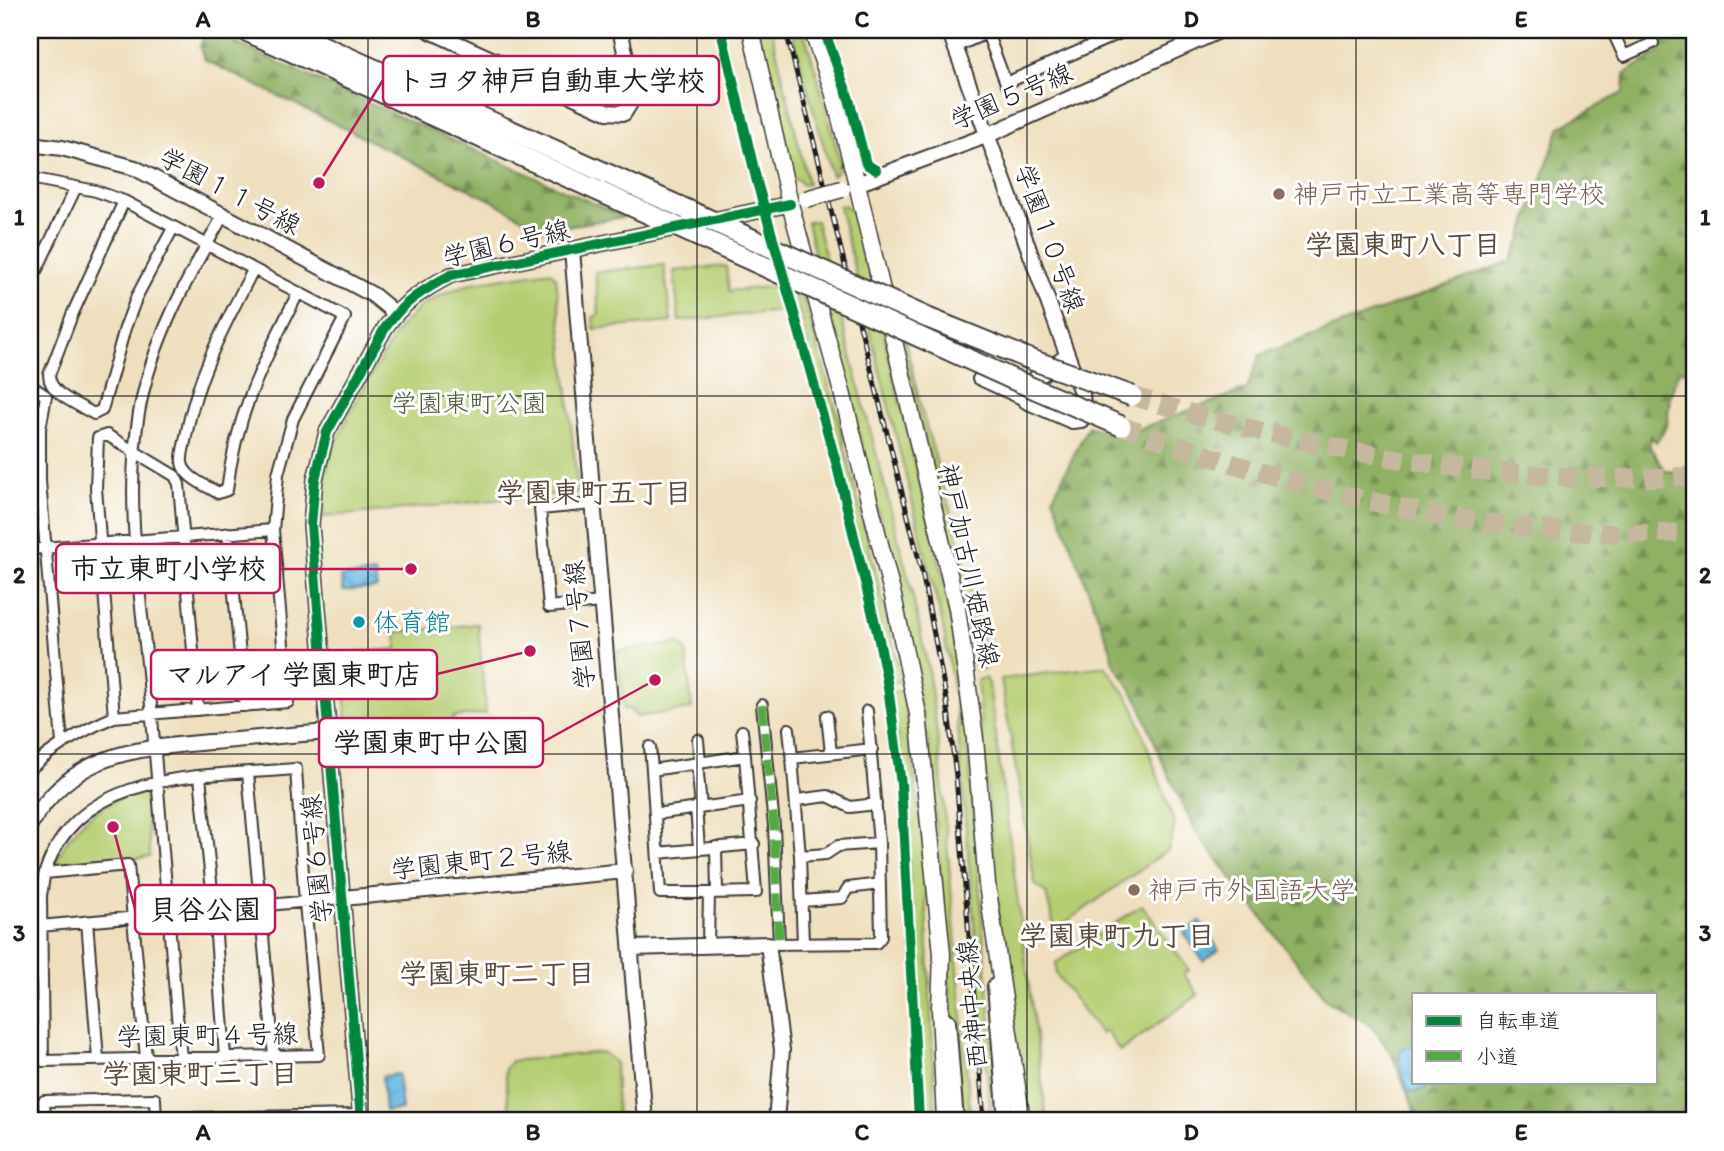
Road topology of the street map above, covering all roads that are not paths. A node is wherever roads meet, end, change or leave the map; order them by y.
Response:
1 (244, 30) edge
2 (288, 30) edge
3 (428, 30) edge
4 (620, 30) edge
5 (751, 30) edge
6 (812, 30) edge
7 (949, 30) edge
8 (1126, 30) edge
9 (1218, 30) edge
10 (1612, 30) edge
11 (1648, 30) edge
12 (989, 31) edge
13 (955, 47) junction
14 (986, 136) junction
15 (30, 144) edge
16 (30, 178) edge
17 (850, 186) junction
18 (76, 187) junction
19 (124, 201) junction
20 (790, 204) junction
21 (224, 214) junction
22 (173, 228) junction
23 (206, 246) junction
24 (572, 250) junction
25 (253, 270) junction
26 (30, 284) edge
27 (298, 293) junction
28 (395, 313) junction
29 (1067, 356) junction
30 (978, 379) dead end
31 (30, 385) edge
32 (1132, 396) tunnel mouth
33 (1026, 401) junction
34 (1121, 426) tunnel mouth
35 (134, 451) junction
36 (593, 504) junction
37 (273, 530) junction
38 (228, 533) junction
39 (182, 536) junction
40 (136, 540) junction
41 (100, 543) junction
42 (45, 548) junction
43 (30, 549) edge
44 (601, 603) junction
45 (762, 705) dead end
46 (245, 706) junction
47 (198, 710) junction
48 (867, 711) dead end
49 (148, 715) junction
50 (827, 716) dead end
51 (114, 718) junction
52 (789, 729) dead end
53 (742, 731) dead end
54 (328, 732) junction
55 (698, 740) dead end
56 (62, 743) junction
57 (155, 747) junction
58 (650, 747) dead end
59 (872, 749) junction
60 (831, 752) junction
61 (745, 756) junction
62 (792, 758) junction
63 (698, 763) junction
64 (30, 769) edge
65 (652, 770) junction
66 (248, 773) junction
67 (200, 777) junction
68 (157, 782) junction
69 (796, 800) junction
70 (750, 801) junction
71 (876, 804) junction
72 (699, 807) junction
73 (655, 814) junction
74 (30, 825) edge
75 (878, 843) junction
76 (754, 844) junction
77 (716, 848) junction
78 (699, 849) junction
79 (658, 853) junction
80 (800, 856) junction
81 (625, 871) junction
82 (45, 873) junction
83 (880, 884) junction
84 (987, 884) junction
85 (713, 892) junction
86 (343, 898) junction
87 (802, 901) junction
88 (305, 903) junction
89 (259, 906) junction
90 (214, 909) junction
91 (167, 913) junction
92 (133, 916) junction
93 (87, 921) junction
94 (40, 926) junction
95 (774, 944) junction
96 (803, 944) junction
97 (708, 946) junction
98 (632, 948) junction
99 (942, 954) junction
100 (274, 1056) junction
101 (225, 1057) junction
102 (146, 1058) junction
103 (181, 1058) junction
104 (98, 1059) junction
105 (43, 1061) junction
106 (30, 1062) edge
107 (316, 1118) edge
108 (360, 1118) edge
109 (245, 1119) edge
110 (46, 1121) edge
111 (156, 1121) edge
112 (194, 1121) edge
113 (645, 1121) edge
114 (776, 1121) edge
115 (945, 1121) edge
116 (956, 1121) edge
117 (1006, 1121) edge
118 (1022, 1121) edge

1 - 34 highway, bridge
2 - 32 highway, bridge
3 - 4 street
5 - 20 main road
6 - 17 main road, 神戸加古川姫路線
7 - 13 street, 学園１０号線
8 - 12 street
9 - 14 street, 学園５号線
10 - 11 street
12 - 13 street
13 - 14 street, 学園１０号線
14 - 17 street, 学園５号線
14 - 29 street, 学園１０号線
15 - 21 street, 学園１１号線
16 - 18 street
17 - 20 main road, bridge
17 - 84 main road, 神戸加古川姫路線
18 - 19 street
18 - 26 street
19 - 22 street
19 - 22 street
20 - 24 street, 学園６号線
20 - 99 main road
21 - 23 street
21 - 28 street, 学園１１号線
22 - 23 street
23 - 25 street
23 - 35 street
24 - 28 street, 学園６号線
24 - 36 street, 学園７号線
25 - 27 street
25 - 27 street
27 - 37 street
28 - 54 street, 学園６号線
29 - 33 street
29 - 33 street, 学園１０号線
30 - 33 street
31 - 42 street
35 - 39 street
35 - 40 street
35 - 41 street
36 - 44 street, 学園７号線
36 - 44 street
37 - 38 street
37 - 46 street
38 - 39 street
38 - 46 street
39 - 40 street
39 - 47 street
40 - 41 street
40 - 49 street
41 - 42 street
41 - 51 street
42 - 43 street
42 - 56 street
44 - 81 street, 学園７号線
45 - 95 street
46 - 47 street
47 - 49 street
48 - 59 street
49 - 51 street
49 - 57 street
50 - 60 street
51 - 56 street
52 - 62 street
53 - 61 street
54 - 57 street
54 - 86 street, 学園６号線
55 - 63 street
56 - 64 street
57 - 68 street
57 - 74 street
58 - 65 street
59 - 60 street
59 - 71 street
60 - 62 street
61 - 63 street
61 - 70 street
62 - 69 street
63 - 65 street
63 - 72 street
65 - 73 street
66 - 67 street, 学園東町４号線
66 - 88 street, 学園東町４号線
66 - 89 street
67 - 68 street, 学園東町４号線
67 - 90 street
68 - 82 street, 学園東町４号線
68 - 91 street
69 - 71 street
69 - 80 street
70 - 72 street
70 - 76 street
71 - 75 street
72 - 73 street
72 - 78 street
73 - 79 street
75 - 80 street
75 - 83 street
76 - 77 street
76 - 85 street
77 - 78 street
77 - 85 street
78 - 79 street
79 - 85 street
80 - 87 street
81 - 86 street, 学園東町２号線
81 - 98 street, 学園７号線
82 - 92 street
82 - 94 street, 学園東町４号線
83 - 87 street
83 - 96 street
84 - 117 street, 西神中央線
84 - 118 main road, 神戸加古川姫路線
85 - 97 street
86 - 88 street
86 - 108 street, 学園６号線
87 - 96 street
88 - 89 street
88 - 100 street, 学園東町４号線
89 - 90 street
89 - 100 street
90 - 91 street
90 - 101 street
91 - 92 street
91 - 103 street
92 - 93 street
92 - 102 street
93 - 94 street
93 - 104 street
94 - 105 street, 学園東町４号線
95 - 96 street
95 - 97 street
95 - 114 street
97 - 98 street
98 - 113 street, 学園７号線
99 - 115 main road
99 - 116 street, 西神中央線
100 - 101 street, 学園東町４号線
101 - 103 street, 学園東町４号線
102 - 103 street, 学園東町４号線
102 - 104 street, 学園東町４号線
104 - 105 street, 学園東町４号線
105 - 106 street, 学園東町４号線
107 - 108 street
107 - 109 street
109 - 112 street
110 - 111 street

